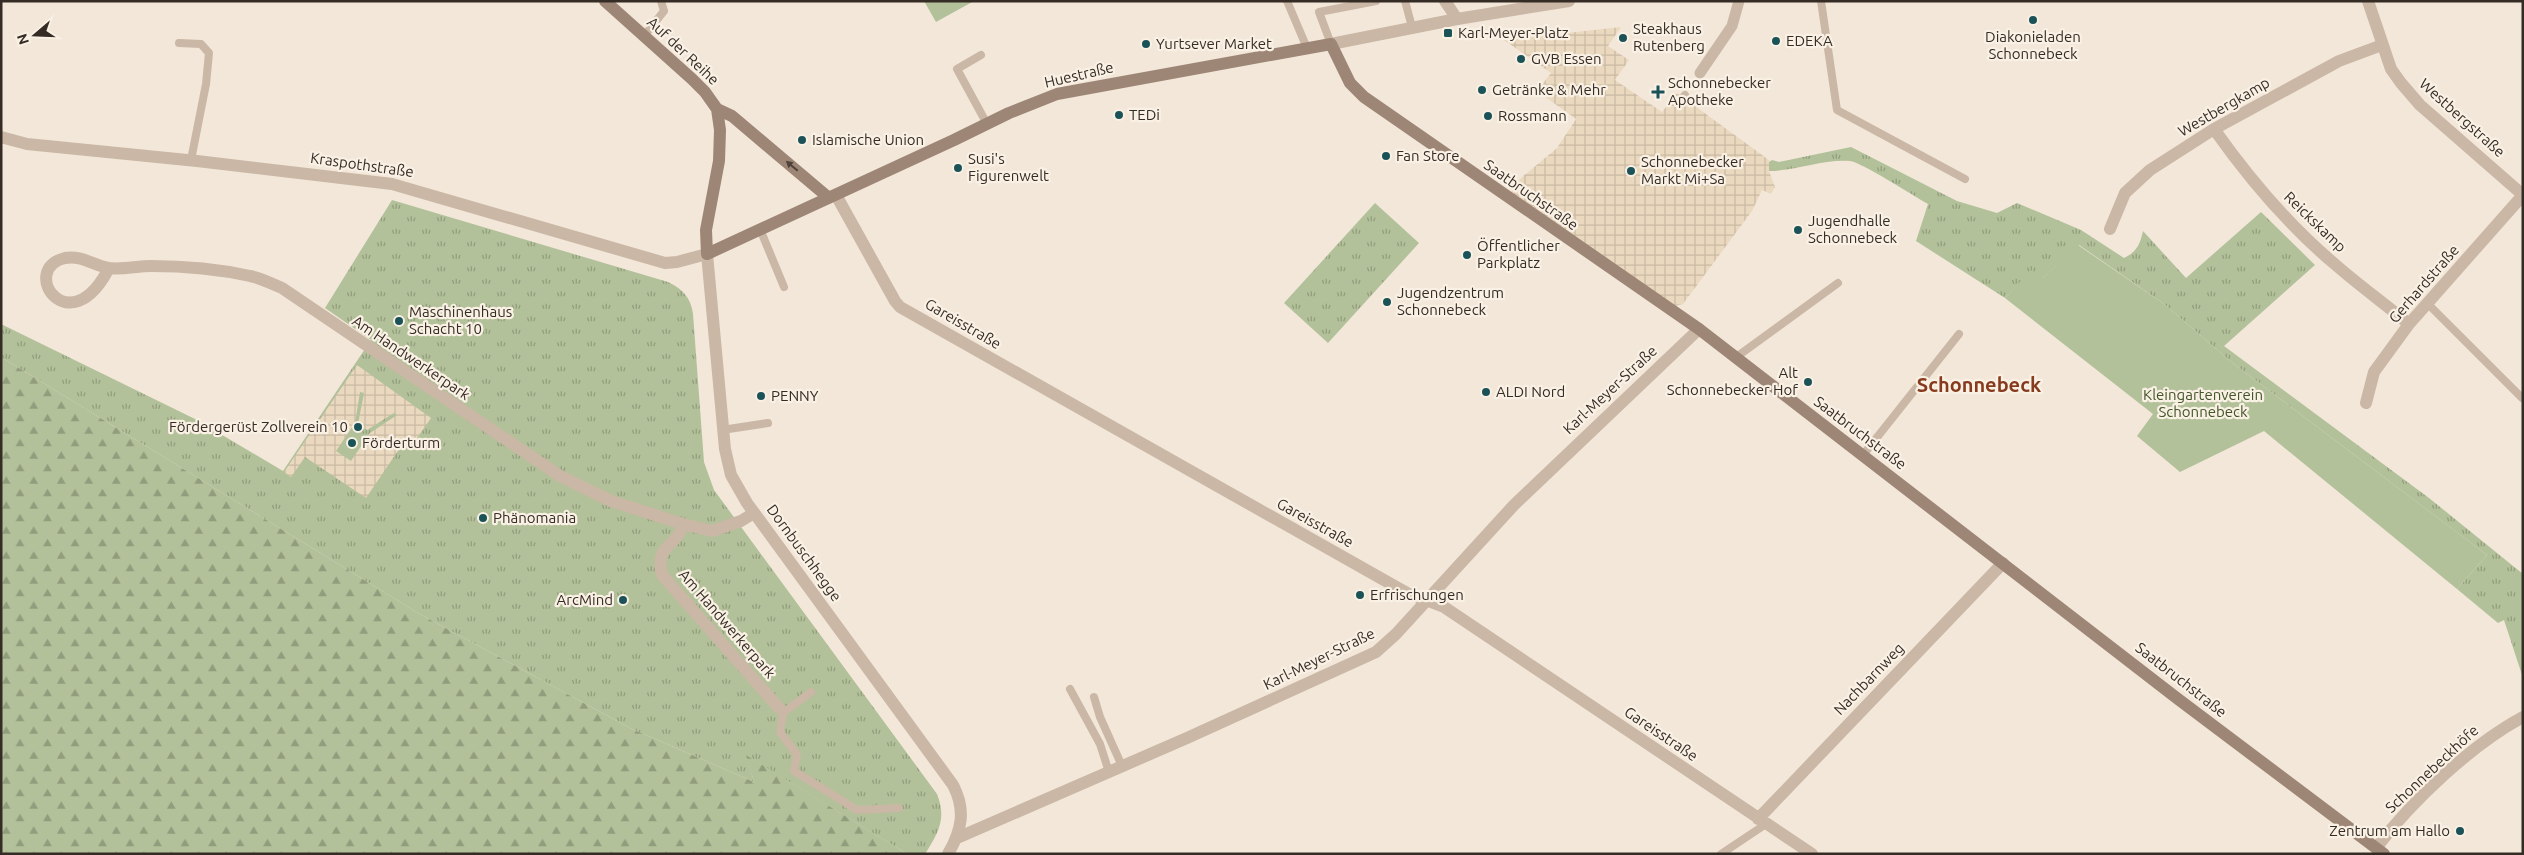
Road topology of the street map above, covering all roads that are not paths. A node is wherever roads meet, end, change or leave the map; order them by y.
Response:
1 (605, 1) edge
2 (661, 1) edge
3 (1287, 1) edge
4 (1376, 1) edge
5 (1405, 1) edge
6 (1445, 1) edge
7 (1569, 1) edge
8 (1739, 1) edge
9 (1821, 1) edge
10 (2368, 1) edge
11 (1457, 19) junction
12 (1412, 27) junction
13 (644, 36) junction
14 (179, 43) dead end
15 (1331, 44) junction
16 (2382, 45) junction
17 (1307, 48) junction
18 (982, 55) dead end
19 (1700, 73) dead end
20 (717, 109) junction
21 (988, 124) junction
22 (2214, 129) junction
23 (2, 137) edge
24 (191, 160) junction
25 (1965, 180) dead end
26 (2523, 195) edge
27 (833, 196) junction
28 (760, 229) junction
29 (2110, 230) dead end
30 (707, 254) junction
31 (109, 268) junction
32 (1838, 283) dead end
33 (784, 287) dead end
34 (2427, 303) junction
35 (2409, 324) junction
36 (1699, 329) junction
37 (1959, 334) dead end
38 (1735, 358) junction
39 (2522, 398) edge
40 (2366, 403) dead end
41 (768, 423) dead end
42 (722, 430) junction
43 (1863, 456) junction
44 (754, 512) junction
45 (682, 524) junction
46 (2003, 563) junction
47 (1427, 600) junction
48 (1070, 689) dead end
49 (811, 692) dead end
50 (1094, 697) dead end
51 (781, 710) junction
52 (2523, 718) edge
53 (1122, 766) junction
54 (1109, 772) junction
55 (899, 808) dead end
56 (1762, 821) junction
57 (957, 838) junction
58 (2377, 852) edge
59 (948, 854) edge
60 (1721, 854) edge
61 (1812, 854) edge

1 - 13 main road, Auf der Reihe
2 - 13 lane
3 - 17 lane
4 - 15 lane
5 - 12 lane
6 - 11 street
7 - 11 street, Huestraße
8 - 19 street
9 - 25 lane
10 - 16 street, Westbergstraße
11 - 12 street, Huestraße
12 - 15 street, Huestraße
13 - 20 main road, Auf der Reihe
14 - 24 lane
15 - 17 main road, Huestraße
15 - 36 main road, Saatbruchstraße
16 - 22 street, Westbergkamp
16 - 26 street, Westbergstraße
17 - 21 main road, Huestraße
18 - 21 lane
27 -> 20 main road
20 - 30 main road, Auf der Reihe
21 - 27 main road, Huestraße
22 - 29 street, Westbergkamp
22 - 35 street, Reickskamp
23 - 24 street, Kraspothstraße
24 - 30 street, Kraspothstraße
26 - 34 street, Gerhardstraße
27 - 28 main road, Huestraße
27 - 47 street, Gareisstraße
28 - 30 main road, Huestraße
28 - 33 lane
30 - 42 street, Dornbuschhegge
31 - 31 street, Am Handwerkerpark
31 - 45 street, Am Handwerkerpark
32 - 38 lane
34 - 35 street, Gerhardstraße
34 - 39 lane
35 - 40 street, Gerhardstraße
36 - 38 main road, Saatbruchstraße
36 - 47 street, Karl-Meyer-Straße
37 - 43 lane
38 - 43 main road, Saatbruchstraße
41 - 42 lane
42 - 44 street, Dornbuschhegge
43 - 46 main road, Saatbruchstraße
44 - 45 street, Am Handwerkerpark
44 - 57 street, Dornbuschhegge
45 - 51 street, Am Handwerkerpark
46 - 56 street, Nachbarnweg
46 - 58 main road, Saatbruchstraße
47 - 53 street, Karl-Meyer-Straße
47 - 56 street, Gareisstraße
48 - 54 lane
49 - 51 lane
50 - 53 lane
51 - 55 lane
52 - 58 street, Schonnebeckhöfe
53 - 54 street, Karl-Meyer-Straße
54 - 57 street, Karl-Meyer-Straße
56 - 60 lane
56 - 61 street, Gareisstraße
57 - 59 street

